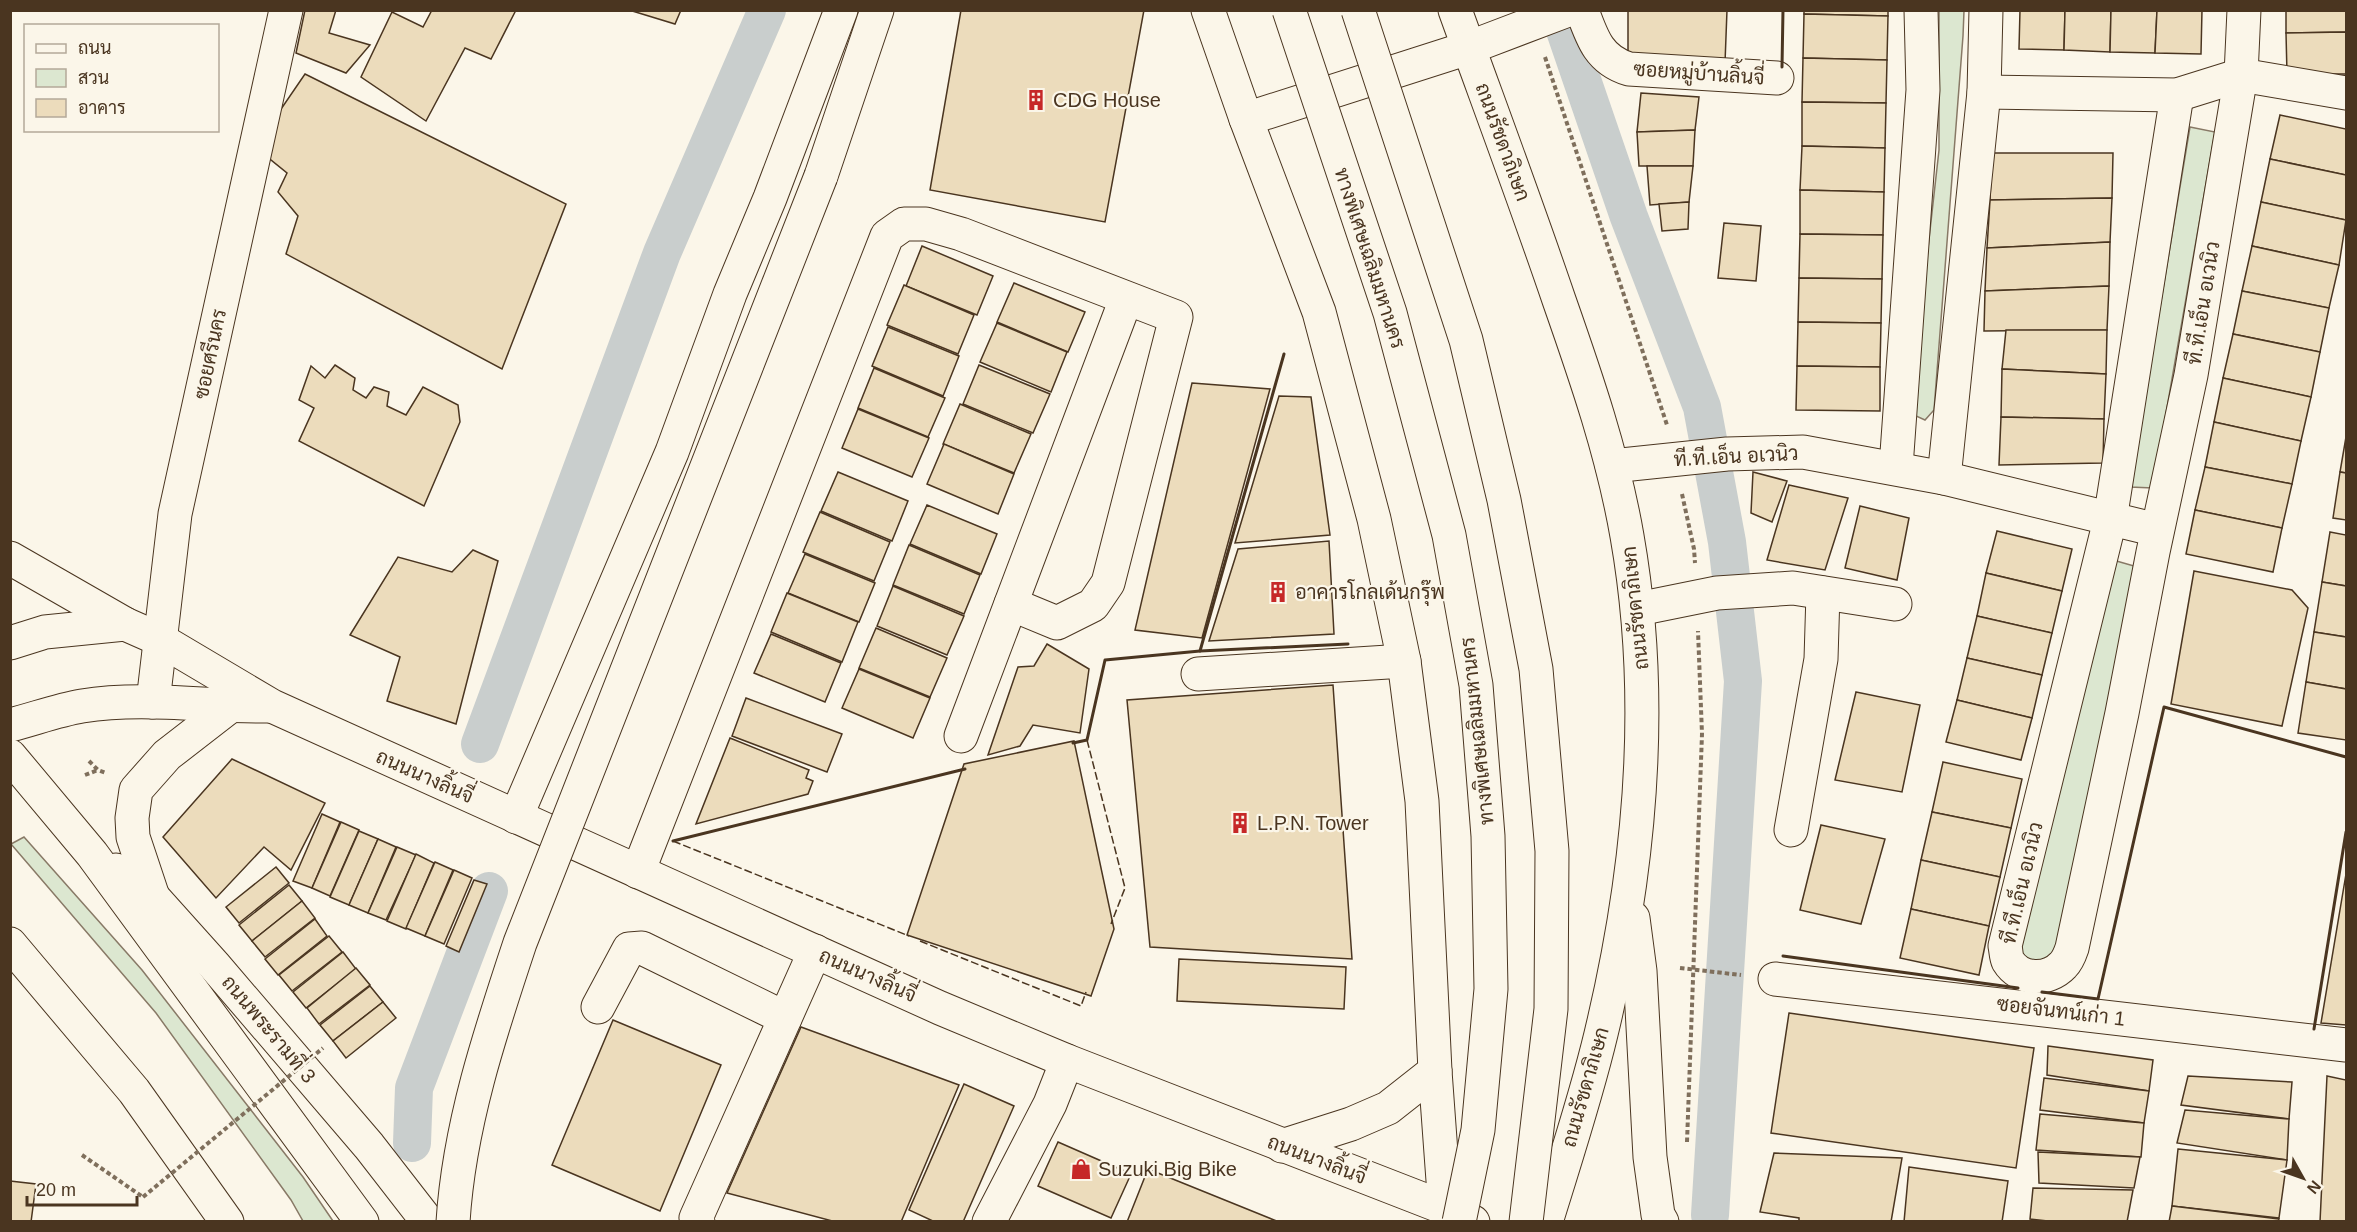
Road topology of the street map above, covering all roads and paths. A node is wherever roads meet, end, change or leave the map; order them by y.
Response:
1 (286, 10) edge
2 (841, 10) edge
3 (877, 10) edge
4 (1208, 10) edge
5 (1290, 10) edge
6 (1358, 10) edge
7 (1455, 10) edge
8 (1582, 10) edge
9 (1921, 10) edge
10 (1986, 10) edge
11 (2244, 10) edge
12 (1556, 16) edge
13 (1468, 48) junction
14 (2241, 75) junction
15 (1777, 78) dead end
16 (1984, 92) junction
17 (2346, 93) edge
18 (2177, 95) junction
19 (1246, 119) junction
20 (1126, 299) junction
21 (1949, 426) junction
22 (1899, 429) junction
23 (1612, 466) junction
24 (1896, 467) junction
25 (1944, 478) junction
26 (2110, 520) junction
27 (2157, 530) junction
28 (10, 558) edge
29 (1808, 590) junction
30 (1011, 604) junction
31 (1895, 604) dead end
32 (1638, 609) junction
33 (125, 624) junction
34 (159, 639) junction
35 (10, 643) edge
36 (1404, 661) junction
37 (1198, 674) dead end
38 (153, 702) junction
39 (272, 706) junction
40 (229, 707) junction
41 (10, 725) edge
42 (961, 736) dead end
43 (10, 756) edge
44 (89, 761) dead end
45 (98, 770) junction
46 (85, 775) dead end
47 (116, 776) dead end
48 (516, 817) junction
49 (1791, 830) dead end
50 (92, 854) junction
51 (638, 872) junction
52 (1630, 892) junction
53 (153, 897) junction
54 (10, 944) edge
55 (815, 951) junction
56 (1680, 968) dead end
57 (1759, 977) joint
58 (598, 1007) dead end
59 (785, 1018) junction
60 (2346, 1046) edge
61 (323, 1048) dead end
62 (1067, 1061) junction
63 (1435, 1071) junction
64 (1282, 1146) junction
65 (82, 1155) dead end
66 (1459, 1217) edge
67 (227, 1221) edge
68 (362, 1221) edge
69 (428, 1221) edge
70 (453, 1221) edge
71 (698, 1221) edge
72 (989, 1221) edge
73 (1526, 1221) edge
74 (1546, 1221) edge
75 (1662, 1221) edge

1 - 34 main road, ซอยศรีนคร
2 - 48 main road
3 - 70 main road, bridge
4 - 19 main road
5 - 66 main road, ทางพิเศษเฉลิมมหานคร, bridge
6 - 73 main road, bridge
7 - 13 main road, ถนนรัชดาภิเษก
8 - 15 main road, ซอยหมู่บ้านลิ้นจี่
9 - 22 main road
10 - 16 main road
11 - 14 main road, ที.ที.เอ็น อเวนิว
12 - 13 main road
13 - 19 main road
13 - 23 main road, ถนนรัชดาภิเษก
14 - 17 main road
14 - 18 main road
14 - 27 main road, ที.ที.เอ็น อเวนิว
16 - 18 main road
16 - 21 main road
18 - 26 main road, ที.ที.เอ็น อเวนิว
19 - 36 main road
20 - 30 main road
20 - 30 main road
20 - 51 main road
21 - 22 main road
21 - 25 main road
22 - 24 main road
23 - 24 main road, ที.ที.เอ็น อเวนิว
23 - 32 main road, ถนนรัชดาภิเษก
24 - 25 main road, ที.ที.เอ็น อเวนิว
25 - 26 main road, ที.ที.เอ็น อเวนิว
26 - 27 main road, ที.ที.เอ็น อเวนิว
26 - 27 main road, ที.ที.เอ็น อเวนิว
28 - 33 main road
29 - 31 main road
29 - 32 main road
29 - 49 main road
30 - 42 main road
32 - 52 main road, ถนนรัชดาภิเษก
33 - 34 main road, ถนนนางลิ้นจี่
33 - 35 main road, ถนนนางลิ้นจี่
34 - 38 main road, ซอยศรีนคร
34 - 39 main road, ถนนนางลิ้นจี่
36 - 37 main road
36 - 63 main road
38 - 40 main road, ถนนนางลิ้นจี่
38 - 41 main road, ถนนนางลิ้นจี่
39 - 40 main road, ถนนนางลิ้นจี่
39 - 48 main road, ถนนนางลิ้นจี่
40 - 53 main road
43 - 50 main road, ถนนพระรามที่ 3
44 - 45 path
45 - 46 path
45 - 47 path
48 - 51 main road, ถนนนางลิ้นจี่
50 - 53 main road, ถนนพระรามที่ 3
50 - 68 main road, ถนนพระรามที่ 3
51 - 55 main road, ถนนนางลิ้นจี่
52 - 74 main road, ถนนรัชดาภิเษก
52 - 75 main road
53 - 69 main road, ถนนพระรามที่ 3
54 - 67 main road
55 - 59 main road
55 - 62 main road, ถนนนางลิ้นจี่
56 - 57 path
57 - 60 main road, ซอยจันทน์เก่า 1
58 - 59 main road
59 - 71 main road
61 - 65 path, bridge
62 - 64 main road, ถนนนางลิ้นจี่
62 - 72 main road
63 - 64 main road
63 - 66 main road
64 - 66 main road, ถนนนางลิ้นจี่

